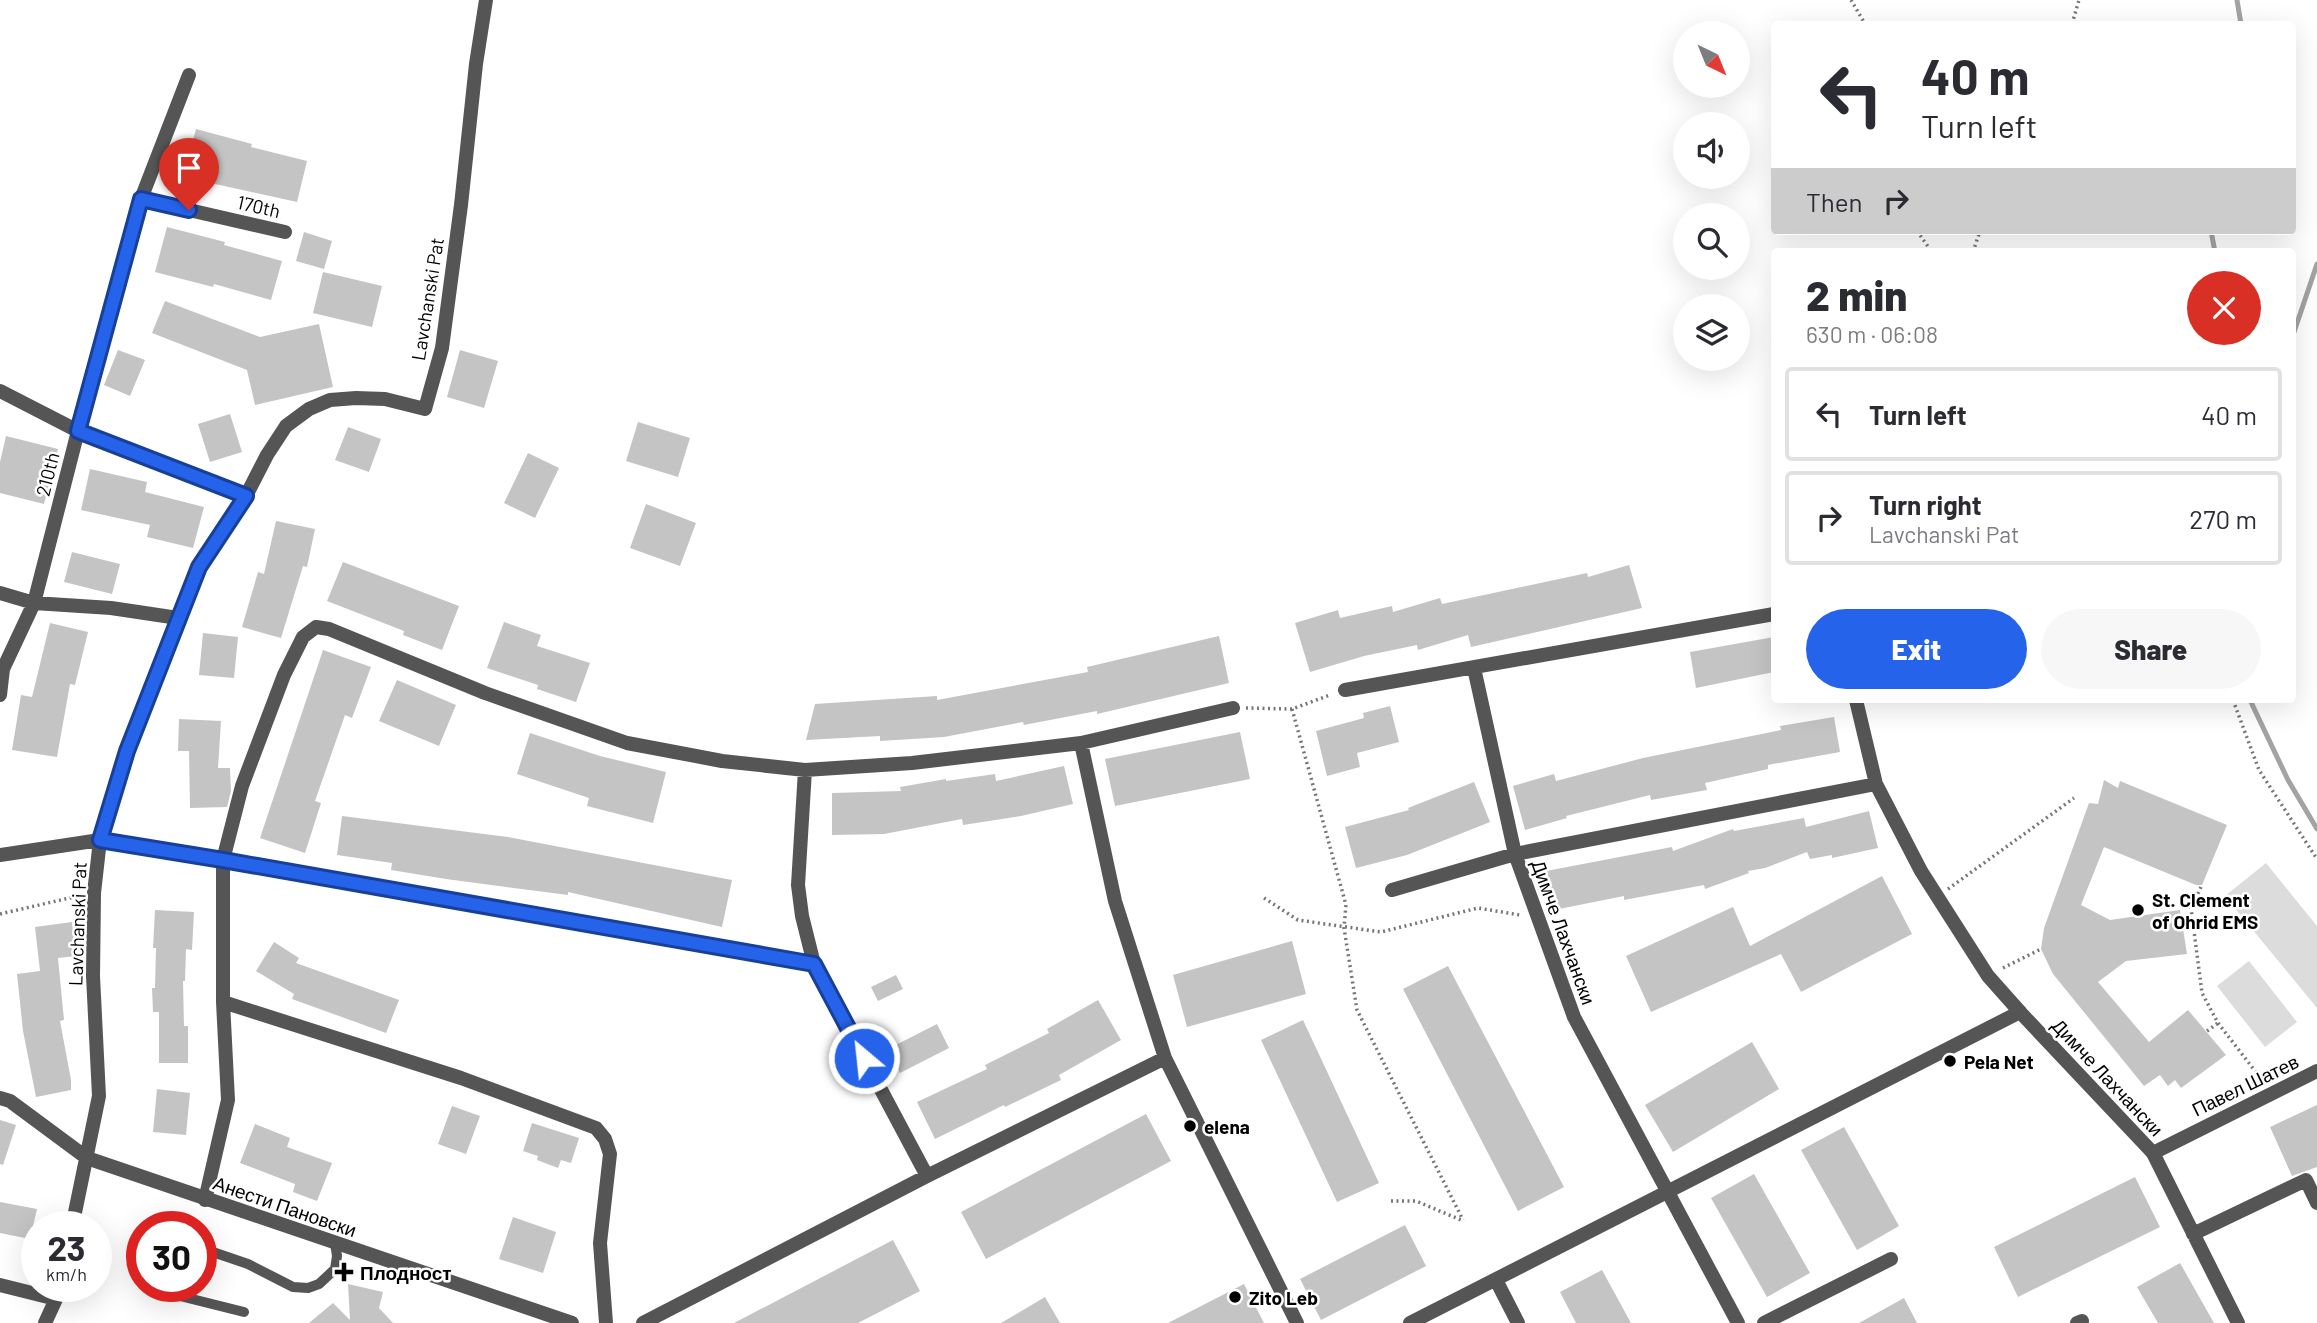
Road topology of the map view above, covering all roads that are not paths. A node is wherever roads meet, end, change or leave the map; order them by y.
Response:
1 (486, 0) edge
2 (188, 75) dead end
3 (141, 199) junction
4 (285, 232) dead end
5 (0, 391) edge
6 (78, 431) junction
7 (246, 496) junction
8 (0, 593) edge
9 (34, 603) junction
10 (1771, 615) edge
11 (178, 618) junction
12 (1474, 668) junction
13 (1345, 690) road end
14 (0, 695) edge
15 (1857, 703) edge
16 (1233, 708) road end
17 (1081, 743) junction
18 (805, 770) junction
19 (1877, 784) junction
20 (100, 840) junction
21 (1515, 854) junction
22 (0, 855) edge
23 (223, 860) junction
24 (1392, 890) dead end
25 (814, 964) junction
26 (223, 1002) junction
27 (2020, 1012) junction
28 (1166, 1058) junction
29 (2317, 1071) edge
30 (0, 1098) edge
31 (2152, 1153) junction
32 (87, 1158) junction
33 (927, 1176) junction
34 (2312, 1177) edge
35 (1667, 1192) junction
36 (205, 1200) junction
37 (2317, 1203) edge
38 (75, 1211) edge
39 (2193, 1234) junction
40 (335, 1243) junction
41 (217, 1253) edge
42 (1891, 1259) dead end
43 (1496, 1280) junction
44 (0, 1285) edge
45 (21, 1288) edge
46 (53, 1302) edge
47 (204, 1302) edge
48 (244, 1312) dead end
49 (45, 1323) edge
50 (572, 1323) edge
51 (606, 1323) edge
52 (643, 1323) edge
53 (1297, 1323) edge
54 (1410, 1323) edge
55 (1518, 1323) edge
56 (1738, 1323) edge
57 (1764, 1323) edge
58 (2238, 1323) edge

1 - 7 street, Lavchanski Pat
2 - 3 street, 210th
3 - 4 street, 170th
3 - 6 street, 210th
5 - 6 street
6 - 7 street
6 - 9 street, 210th
7 - 11 street, Lavchanski Pat
8 - 9 street
9 - 11 street
9 - 14 street, 210th
10 - 12 street
11 - 20 street, Lavchanski Pat
12 - 13 street
12 - 21 street, Димче Лахчански
15 - 19 street, Димче Лахчански
16 - 17 street
17 - 18 street
17 - 28 street
18 - 23 street
18 - 25 street
19 - 21 street
19 - 27 street, Димче Лахчански
20 - 22 street
20 - 23 street
20 - 32 street, Lavchanski Pat
21 - 24 street
21 - 35 street, Димче Лахчански
23 - 25 street
23 - 26 street
25 - 33 street
26 - 36 street
26 - 51 street
27 - 31 street, Димче Лахчански
27 - 35 street
28 - 33 street
28 - 53 street
29 - 31 street, Павел Шатев
30 - 32 street, Анести Пановски
31 - 39 street, Димче Лахчански
32 - 36 street, Анести Пановски
32 - 38 street, Lavchanski Pat
33 - 52 street
34 - 37 street
34 - 39 street
35 - 43 street
35 - 56 street, Димче Лахчански
36 - 40 street, Анести Пановски
39 - 58 street, Димче Лахчански
40 - 41 lane
40 - 50 street, Анести Пановски
42 - 57 street
43 - 54 street
43 - 55 street
44 - 45 street
46 - 49 street
47 - 48 lane

